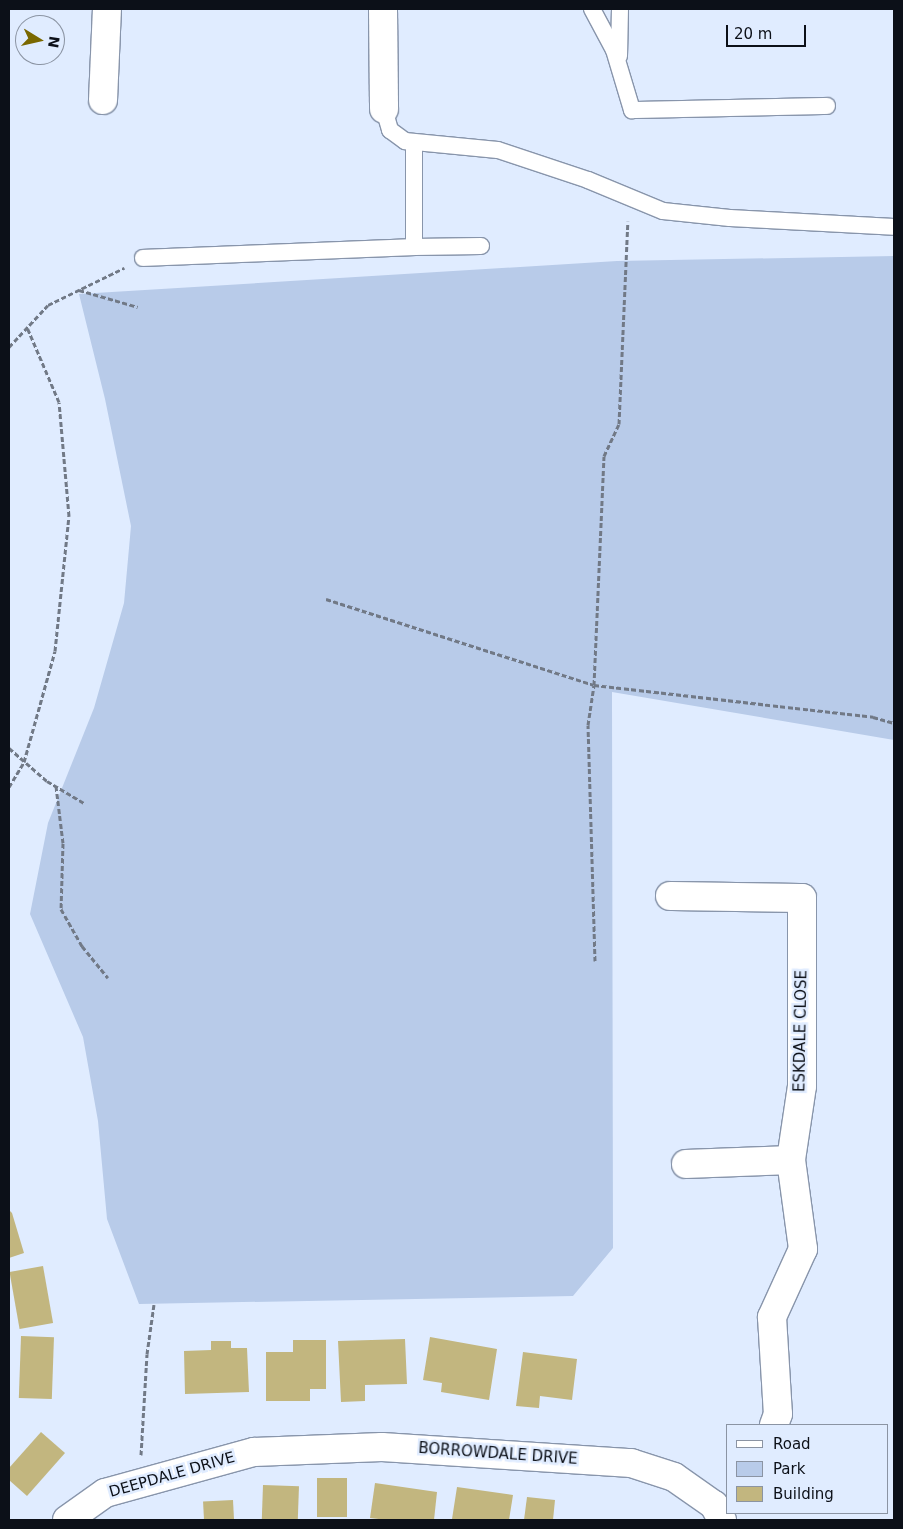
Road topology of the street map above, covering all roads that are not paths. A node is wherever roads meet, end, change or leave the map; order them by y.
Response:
1 (107, 9) edge
2 (383, 9) edge
3 (592, 9) edge
4 (620, 9) edge
5 (619, 66) junction
6 (103, 100) dead end
7 (827, 106) dead end
8 (384, 109) joint
9 (414, 143) junction
10 (894, 227) edge
11 (481, 246) dead end
12 (414, 247) junction
13 (143, 258) road end
14 (670, 896) dead end
15 (791, 1160) junction
16 (686, 1164) dead end
17 (774, 1424) edge
18 (254, 1452) joint
19 (721, 1506) edge
20 (67, 1520) edge

1 - 6 street
2 - 8 street
3 - 5 lane
4 - 5 lane
5 - 7 lane
8 - 9 lane
9 - 10 lane
9 - 12 lane
11 - 12 lane
12 - 13 lane
14 - 15 street, ESKDALE CLOSE
15 - 16 street
15 - 17 street, ESKDALE CLOSE
18 - 19 street, BORROWDALE DRIVE
18 - 20 street, DEEPDALE DRIVE

